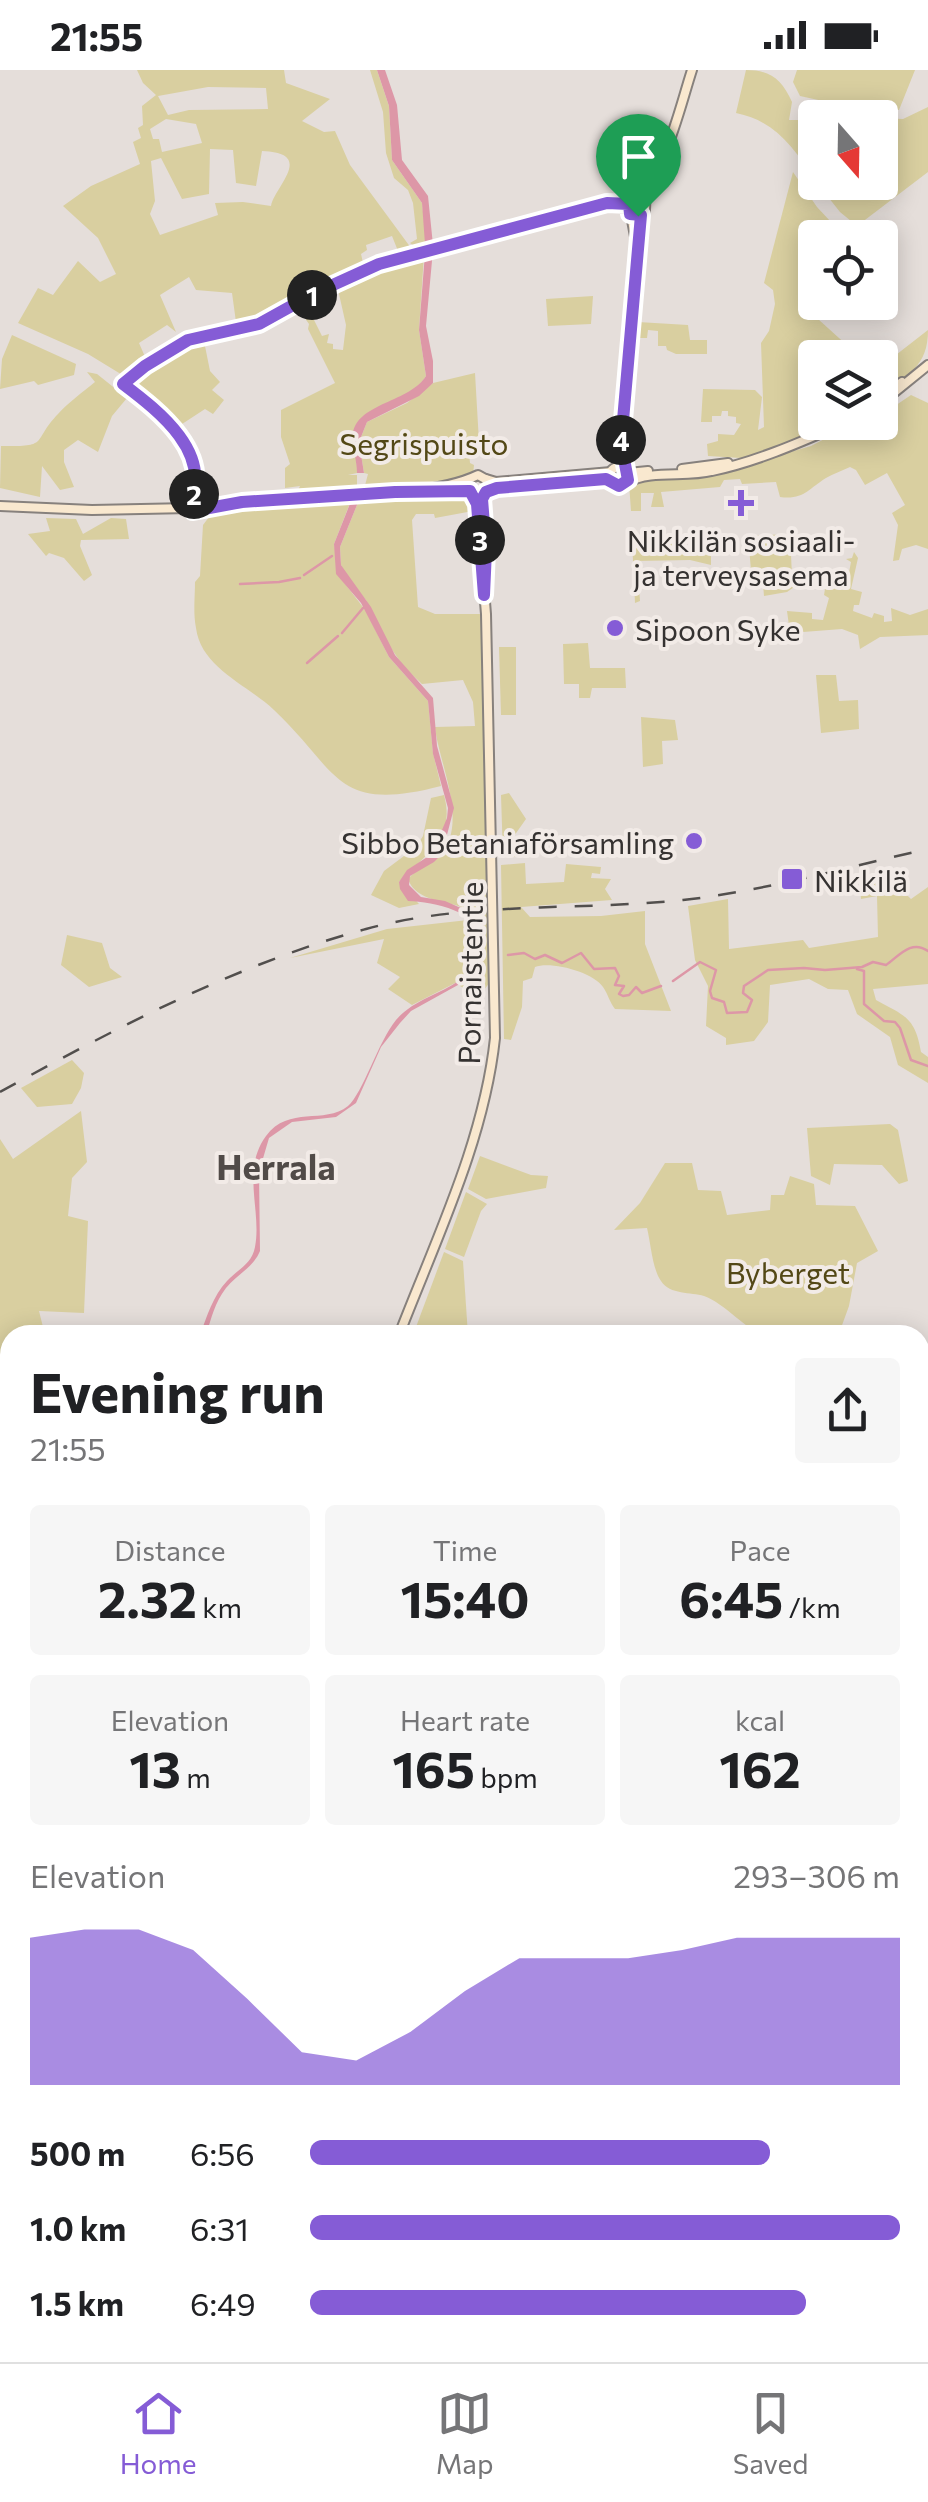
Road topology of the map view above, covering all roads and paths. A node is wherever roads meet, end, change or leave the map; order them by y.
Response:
1 (692, 70) edge
2 (636, 201) junction
3 (637, 215) junction
4 (928, 362) edge
5 (898, 386) edge
6 (801, 440) edge
7 (619, 474) junction
8 (484, 477) junction
9 (470, 480) junction
10 (395, 492) junction
11 (471, 492) junction
12 (485, 493) junction
13 (197, 502) junction
14 (0, 506) edge
15 (484, 595) junction
16 (403, 1325) edge

1 - 2 street
2 - 3 street
2 - 3 street
2 - 13 street
3 - 7 street
4 - 5 street
6 - 7 street
7 - 8 street
7 - 12 street
8 - 9 street
8 - 12 street
9 - 10 street
9 - 11 street
10 - 11 street
10 - 13 street
11 - 12 street
11 - 15 street, Pornaistentie
12 - 15 street, Pornaistentie
13 - 14 street
15 - 16 street, Pornaistentie

